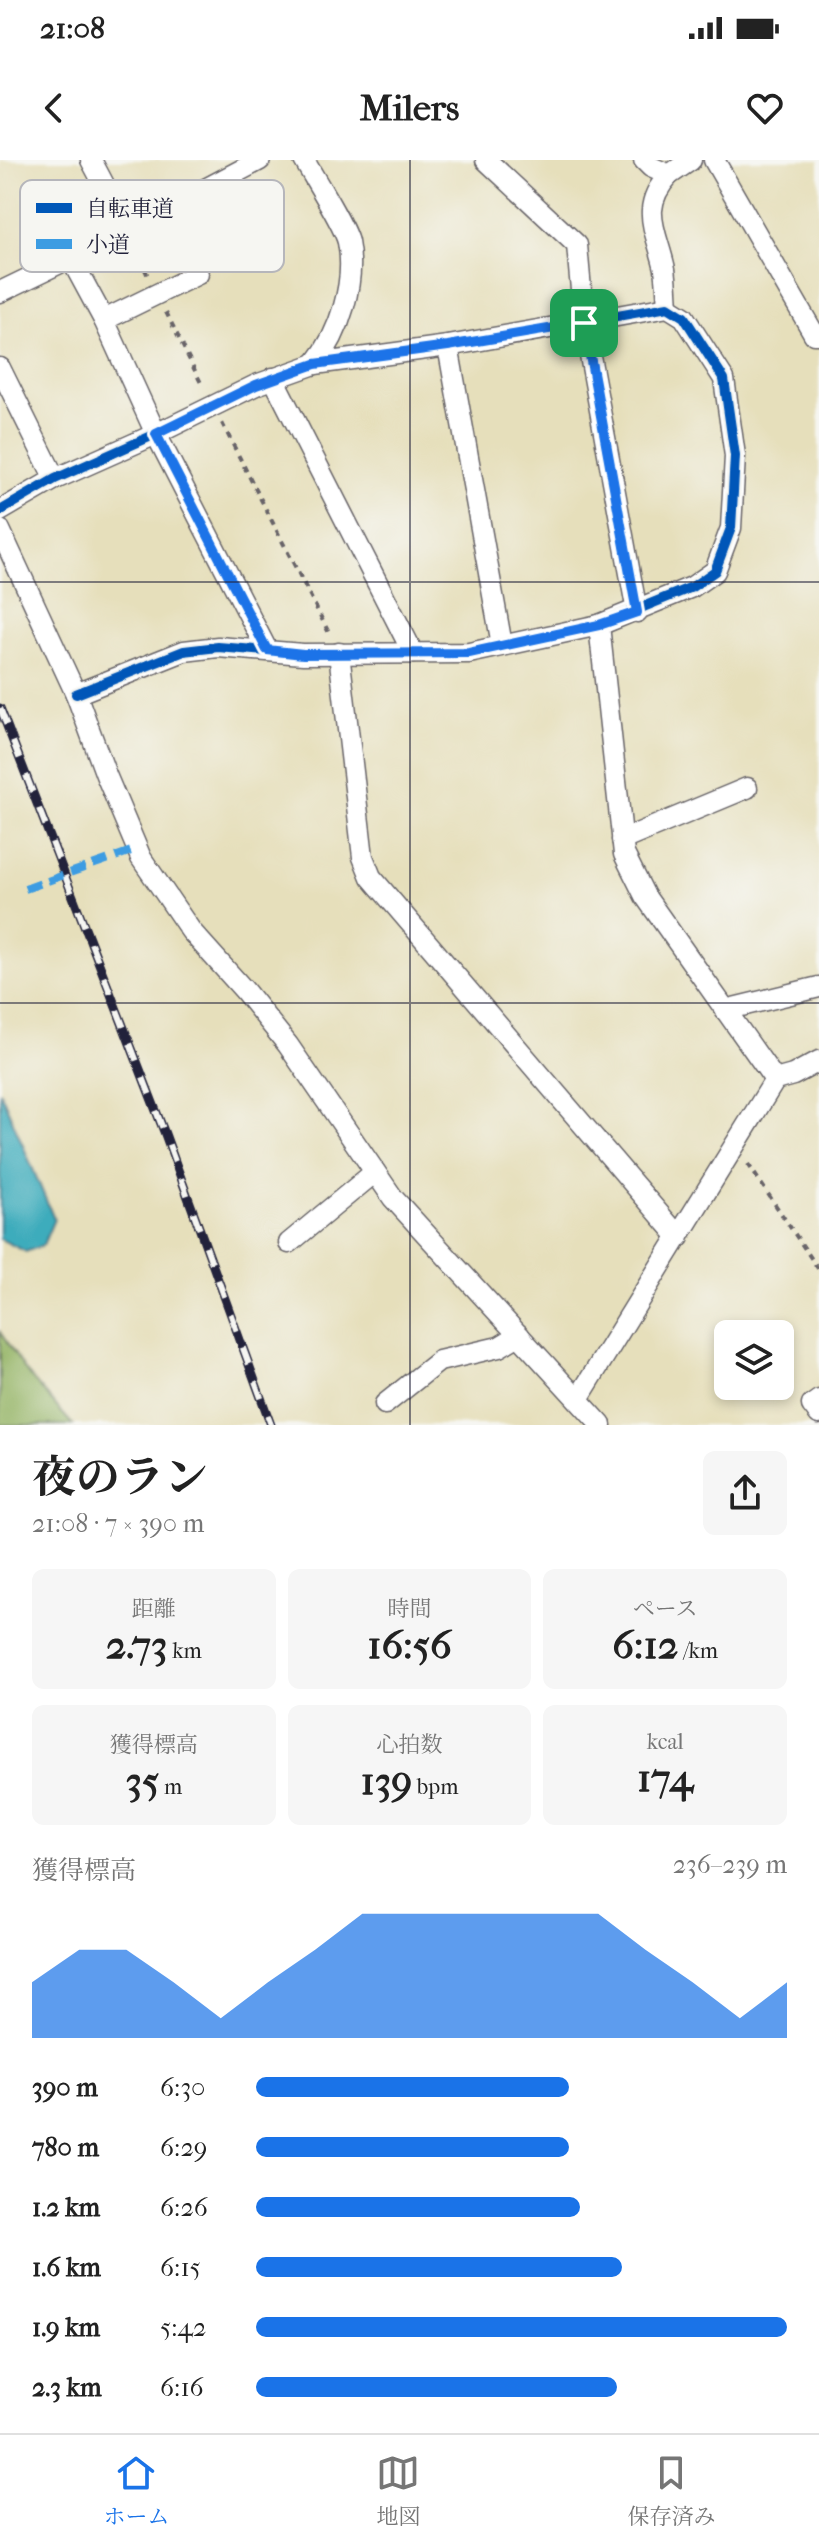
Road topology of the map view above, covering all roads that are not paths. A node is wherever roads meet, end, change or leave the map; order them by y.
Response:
1 (91, 160) edge
2 (260, 160) edge
3 (304, 160) edge
4 (486, 160) edge
5 (644, 160) edge
6 (691, 160) edge
7 (714, 160) edge
8 (669, 175) junction
9 (102, 180) edge
10 (222, 180) edge
11 (40, 272) edge
12 (78, 272) edge
13 (198, 274) dead end
14 (0, 292) edge
15 (668, 307) junction
16 (104, 320) junction
17 (584, 323) junction
18 (819, 334) edge
19 (448, 346) junction
20 (315, 364) junction
21 (0, 368) edge
22 (273, 378) junction
23 (156, 434) junction
24 (55, 479) junction
25 (0, 511) edge
26 (0, 530) edge
27 (637, 612) junction
28 (599, 625) junction
29 (502, 645) junction
30 (267, 650) junction
31 (339, 653) junction
32 (413, 653) junction
33 (76, 694) junction
34 (747, 788) dead end
35 (622, 840) junction
36 (819, 987) edge
37 (725, 1010) junction
38 (819, 1061) edge
39 (775, 1080) junction
40 (375, 1172) junction
41 (679, 1237) junction
42 (289, 1243) dead end
43 (519, 1335) junction
44 (578, 1399) junction
45 (819, 1400) edge
46 (385, 1404) dead end
47 (819, 1414) edge
48 (601, 1425) edge

1 - 9 street
2 - 10 street
3 - 20 street
4 - 17 street
5 - 8 street
6 - 8 street
7 - 18 street
8 - 15 street
11 - 14 street
12 - 16 street
13 - 16 street
15 - 17 street
15 - 27 street
16 - 23 street
17 - 19 street
17 - 27 street
19 - 20 street
19 - 29 street
20 - 22 street
21 - 24 street
22 - 23 street
22 - 32 street
23 - 24 street
23 - 30 street
24 - 25 street
26 - 33 street
27 - 28 street
28 - 29 street
28 - 35 street
29 - 32 street
30 - 31 street
30 - 33 street
31 - 32 street
31 - 41 street
33 - 40 street
34 - 35 street
35 - 37 street
36 - 37 street
37 - 39 street
38 - 39 street
39 - 41 street
40 - 42 street
40 - 43 street
41 - 44 street
43 - 44 street
43 - 46 street
44 - 48 street
45 - 47 street

